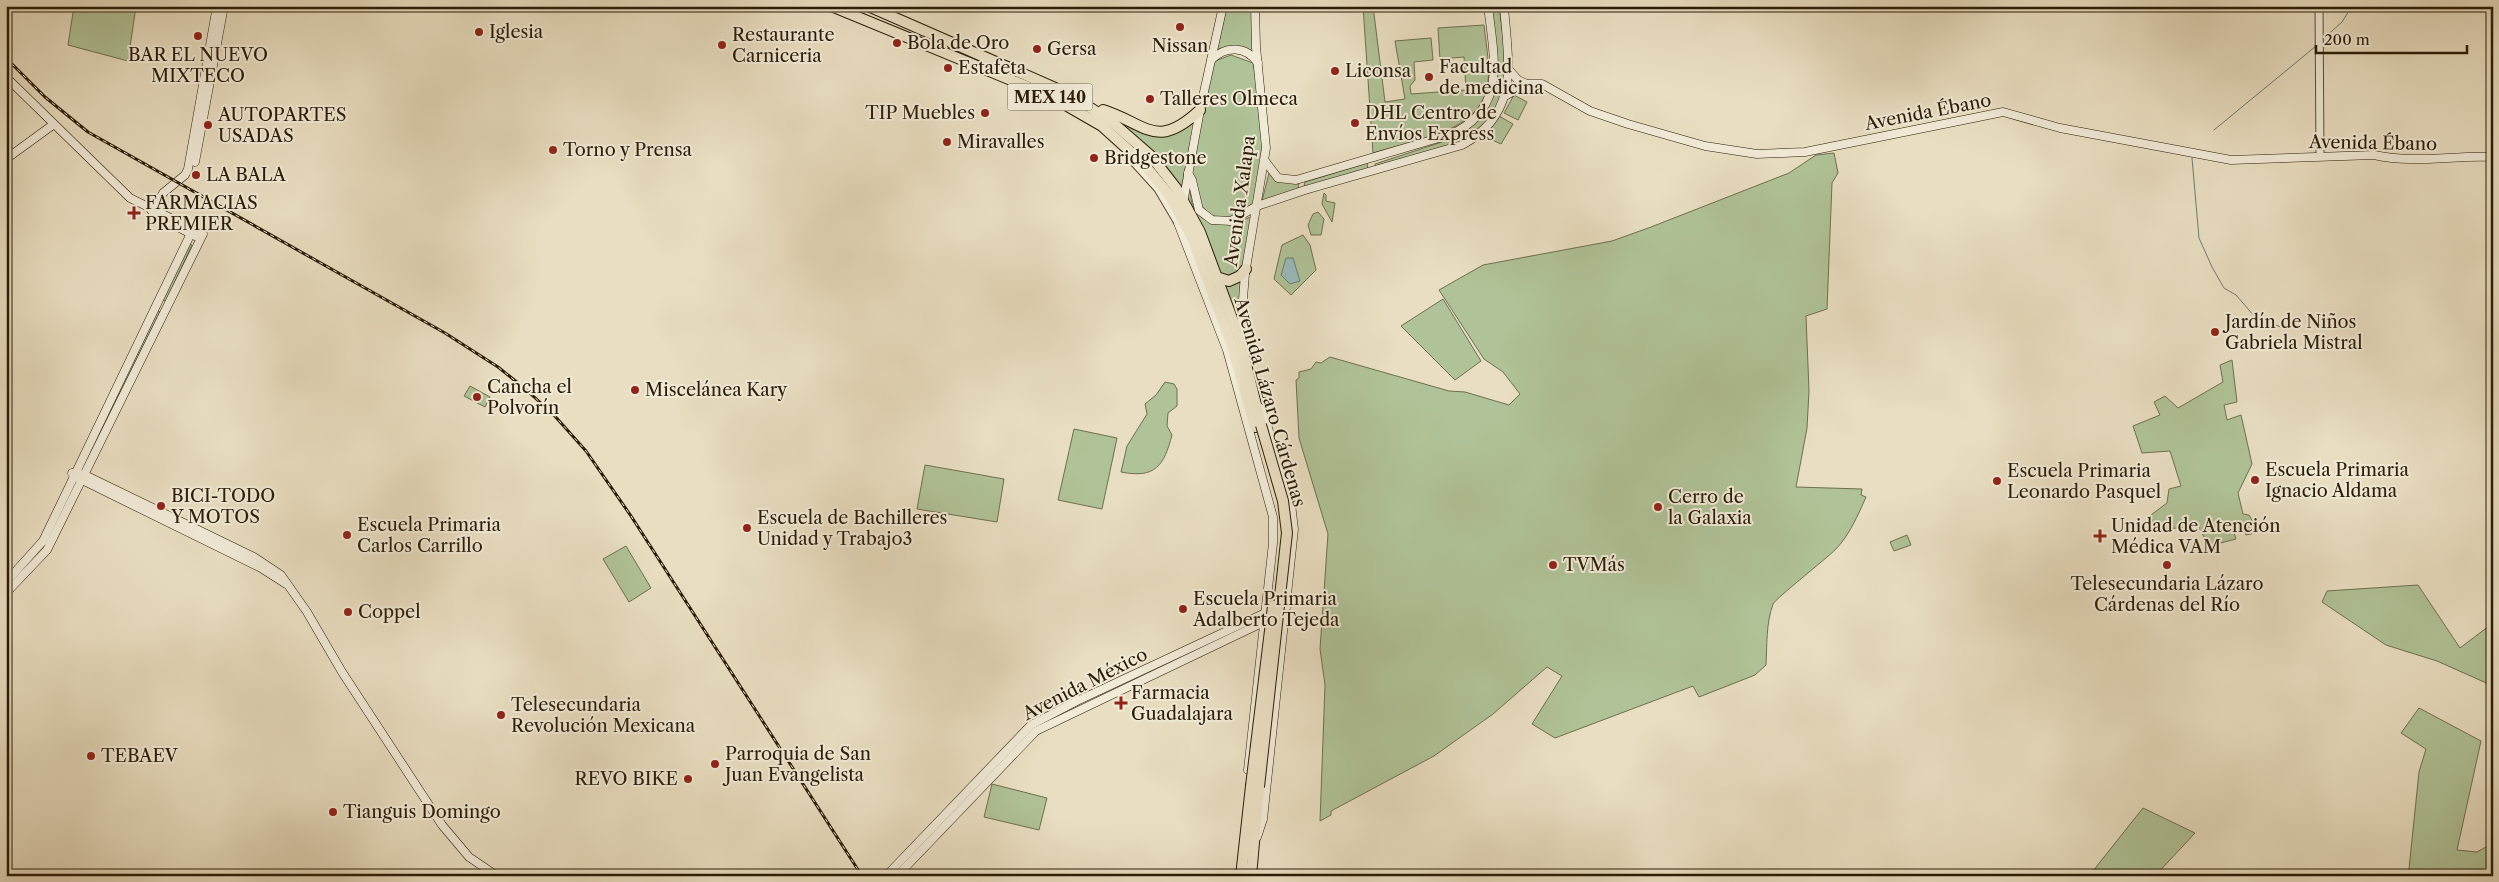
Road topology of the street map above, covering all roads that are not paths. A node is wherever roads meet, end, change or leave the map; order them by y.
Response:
1 (217, 6) edge
2 (224, 6) edge
3 (831, 6) edge
4 (868, 6) edge
5 (1223, 6) edge
6 (1255, 6) edge
7 (1488, 6) edge
8 (1504, 6) edge
9 (2319, 6) edge
10 (1210, 62) junction
11 (1258, 63) junction
12 (1509, 70) junction
13 (7, 81) edge
14 (1527, 84) junction
15 (1505, 96) junction
16 (1094, 109) junction
17 (1200, 110) junction
18 (54, 124) junction
19 (2320, 156) junction
20 (2493, 156) edge
21 (6, 159) edge
22 (1265, 161) junction
23 (1188, 173) junction
24 (1303, 178) junction
25 (171, 187) junction
26 (1305, 190) junction
27 (1183, 200) junction
28 (1257, 206) junction
29 (153, 210) junction
30 (1180, 218) junction
31 (192, 231) junction
32 (1202, 268) junction
33 (1246, 269) junction
34 (1217, 279) junction
35 (1240, 340) junction
36 (1256, 404) junction
37 (1258, 426) junction
38 (75, 474) junction
39 (83, 478) junction
40 (6, 582) edge
41 (6, 593) edge
42 (1287, 606) junction
43 (1265, 613) junction
44 (1286, 615) junction
45 (1264, 622) junction
46 (1250, 840) junction
47 (892, 875) edge
48 (497, 876) edge
49 (1241, 876) edge
50 (1251, 876) edge

1 - 25 main road
2 - 25 main road
3 - 30 highway, Avenida Lázaro Cárdenas / MEX 140
4 - 16 highway, Avenida Lázaro Cárdenas / MEX 140
5 - 10 main road
6 - 11 main road, Avenida Xalapa
7 - 24 main road
8 - 12 main road
9 - 19 street
10 - 11 main road
10 - 17 main road
11 - 22 main road, Avenida Xalapa
12 - 14 main road, Avenida Ébano
12 - 15 main road
13 - 18 main road
14 - 15 main road
14 - 19 main road, Avenida Ébano
15 - 26 main road
16 - 17 highway
16 - 27 highway, Avenida Lázaro Cárdenas / MEX 140
17 - 23 main road
18 - 21 main road
18 - 29 main road
19 - 20 main road, Avenida Ébano
22 - 24 main road
22 - 28 main road, Avenida Xalapa
23 - 27 main road
23 - 28 main road
24 - 26 main road
25 - 29 main road
26 - 28 main road
27 - 30 main road
27 - 34 highway, Avenida Lázaro Cárdenas / MEX 140
28 - 33 main road, Avenida Xalapa
29 - 31 main road
30 - 32 highway, Avenida Lázaro Cárdenas / MEX 140
30 - 43 main road
31 - 38 main road
31 - 39 main road
32 - 34 highway
32 - 37 highway, Avenida Lázaro Cárdenas / MEX 140
33 - 34 highway
33 - 35 main road, Avenida Xalapa
34 - 35 highway, Avenida Lázaro Cárdenas / MEX 140
35 - 36 highway, Avenida Lázaro Cárdenas / MEX 140
36 - 37 highway, Avenida Lázaro Cárdenas / MEX 140
36 - 42 main road
37 - 46 highway, Avenida Lázaro Cárdenas / MEX 140, bridge
38 - 39 main road
38 - 40 main road
39 - 41 main road
39 - 48 main road
42 - 43 main road, Avenida México
42 - 44 main road
43 - 45 main road
43 - 47 main road, Avenida México
44 - 45 main road, Avenida México
44 - 46 main road
45 - 46 main road
45 - 47 main road, Avenida México
46 - 49 highway, MEX 140
46 - 50 highway, MEX 140

